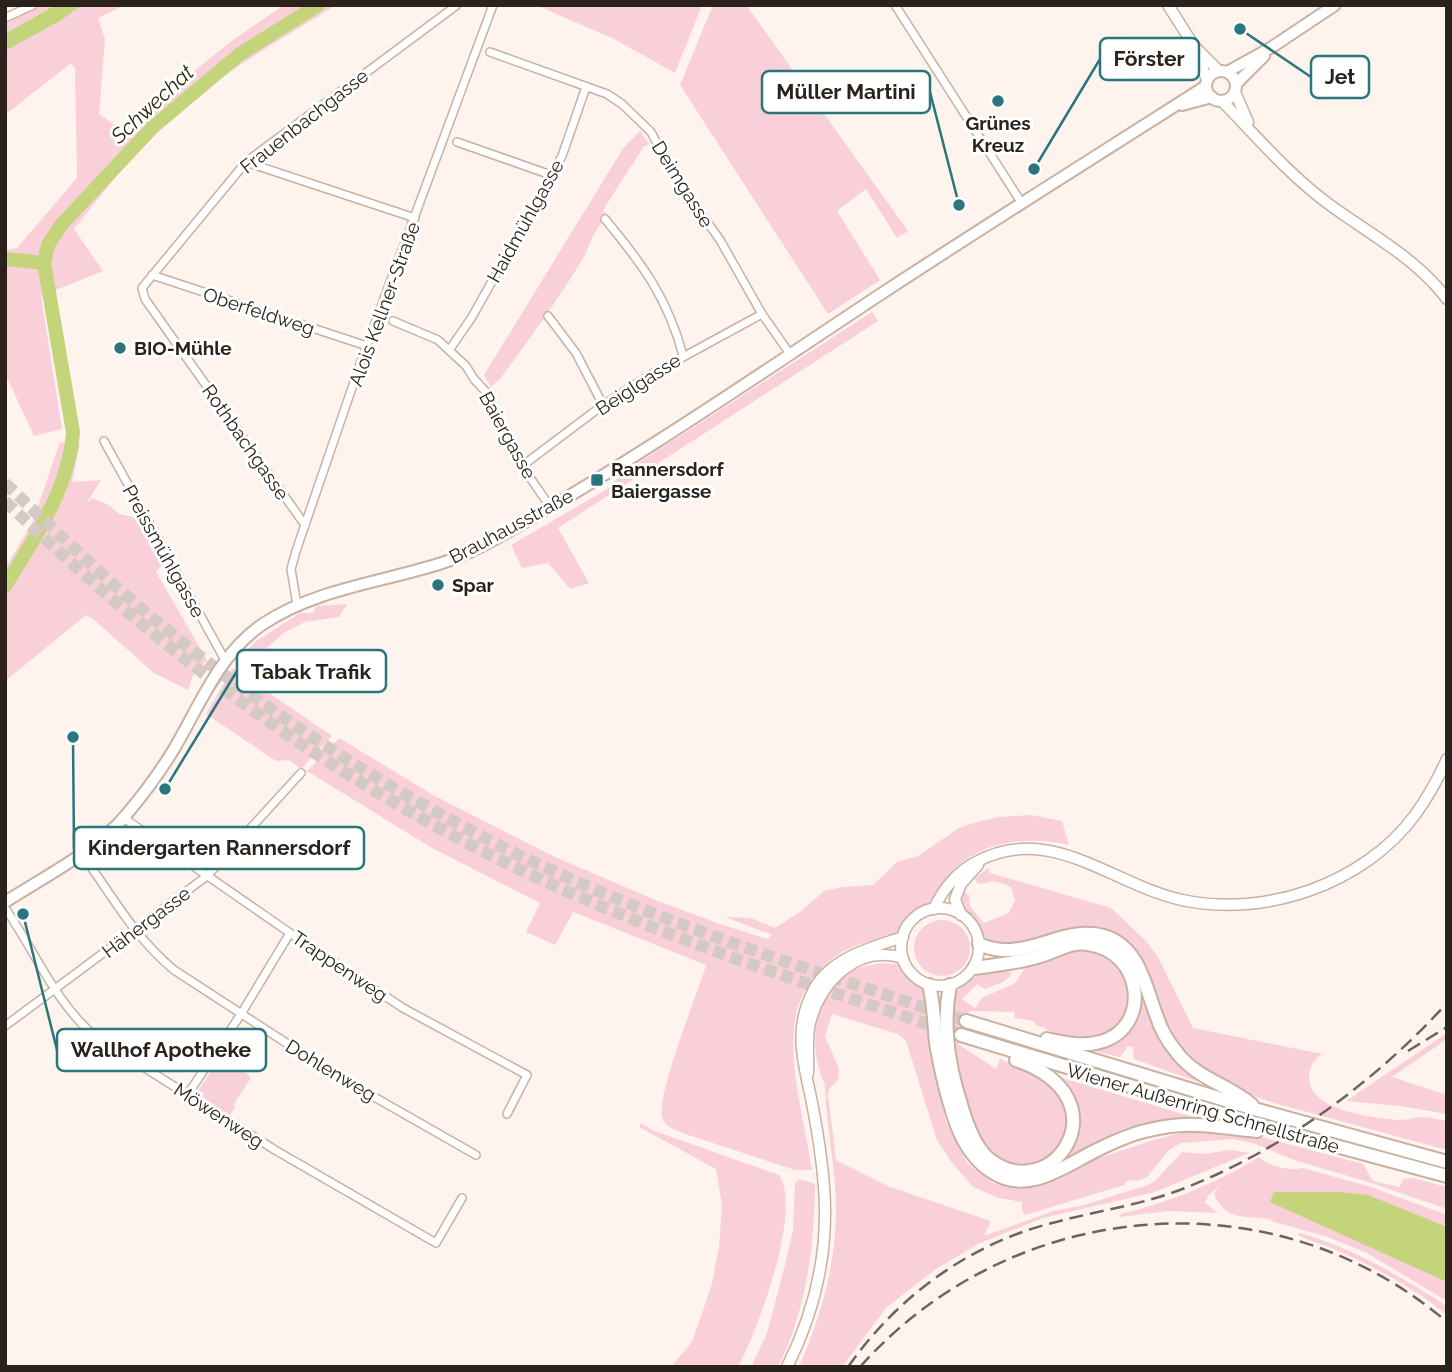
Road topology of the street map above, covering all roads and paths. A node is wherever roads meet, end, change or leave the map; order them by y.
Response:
1 (33, 5) edge
2 (457, 5) edge
3 (493, 5) edge
4 (895, 5) edge
5 (1168, 5) edge
6 (1335, 5) edge
7 (6, 16) edge
8 (1194, 47) junction
9 (1272, 47) junction
10 (490, 52) dead end
11 (1223, 71) junction
12 (1207, 83) junction
13 (586, 87) junction
14 (1235, 88) junction
15 (1217, 99) junction
16 (1170, 109) junction
17 (1255, 135) junction
18 (457, 142) dead end
19 (246, 162) junction
20 (551, 175) junction
21 (1021, 202) junction
22 (415, 218) junction
23 (605, 219) dead end
24 (152, 275) junction
25 (142, 288) joint
26 (1447, 299) edge
27 (762, 314) junction
28 (548, 316) dead end
29 (393, 321) dead end
30 (367, 346) junction
31 (450, 349) junction
32 (790, 354) junction
33 (683, 355) junction
34 (603, 405) junction
35 (104, 441) dead end
36 (522, 466) junction
37 (551, 508) junction
38 (305, 525) junction
39 (298, 605) junction
40 (225, 660) junction
41 (1447, 759) edge
42 (301, 773) dead end
43 (124, 818) junction
44 (81, 853) junction
45 (985, 857) junction
46 (207, 876) junction
47 (5, 902) edge
48 (5, 908) edge
49 (934, 909) junction
50 (961, 915) junction
51 (134, 930) junction
52 (290, 933) junction
53 (903, 937) junction
54 (979, 944) junction
55 (903, 958) junction
56 (974, 968) junction
57 (929, 985) junction
58 (950, 985) junction
59 (55, 989) junction
60 (241, 1014) junction
61 (966, 1021) tunnel mouth
62 (5, 1026) edge
63 (961, 1035) tunnel mouth
64 (1018, 1037) junction
65 (992, 1045) junction
66 (807, 1078) junction
67 (188, 1094) junction
68 (1258, 1110) junction
69 (507, 1114) dead end
70 (1273, 1129) junction
71 (476, 1155) dead end
72 (1447, 1162) edge
73 (1447, 1176) edge
74 (461, 1198) dead end
75 (788, 1367) edge

1 - 7 street
2 - 19 street, Frauenbachgasse
3 - 22 street, Alois Kellner-Straße
4 - 21 street
5 - 8 main road
6 - 9 main road
8 - 11 main road
8 - 12 main road
9 - 11 main road
9 - 14 main road
10 - 13 street, Deimgasse
11 - 12 main road
11 - 14 main road
12 - 15 main road
12 - 16 main road, Brauhausstraße
13 - 20 street, Haidmühlgasse
13 - 27 street, Deimgasse
14 - 15 main road
14 - 17 main road
15 - 16 main road, Brauhausstraße
15 - 17 main road
16 - 21 main road, Brauhausstraße
17 - 26 main road
18 - 20 street
19 - 22 street
19 - 24 street, Frauenbachgasse
20 - 31 street, Haidmühlgasse
21 - 32 main road, Brauhausstraße
22 - 30 street, Alois Kellner-Straße
23 - 33 street
24 - 25 street, Frauenbachgasse
24 - 30 street, Oberfeldweg
25 - 38 street, Rothbachgasse
27 - 32 street, Deimgasse
27 - 33 street, Beiglgasse
28 - 34 street
29 - 31 street, Baiergasse
30 - 38 street, Alois Kellner-Straße
31 - 36 street, Baiergasse
32 - 37 main road, Brauhausstraße
33 - 34 street, Beiglgasse
34 - 36 street, Beiglgasse
35 - 40 street, Preissmühlgasse
36 - 37 street, Baiergasse
37 - 39 main road, Brauhausstraße
38 - 39 street, Alois Kellner-Straße
39 - 40 main road, Brauhausstraße
40 - 43 main road, Brauhausstraße
41 - 45 main road
42 - 46 street, Hähergasse
43 - 44 main road, Brauhausstraße
43 - 46 street, Trappenweg
44 - 47 main road, Brauhausstraße
44 - 51 street, Dohlenweg
45 - 49 main road
45 - 50 main road
46 - 51 street, Hähergasse
46 - 52 street, Trappenweg
48 - 59 street, Möwenweg
49 - 50 main road
49 - 53 main road
50 - 54 main road
51 - 59 street, Hähergasse
51 - 60 street, Dohlenweg
52 - 60 street
52 - 69 street, Trappenweg
53 - 55 main road
53 - 66 main road
54 - 56 main road
54 - 68 highway
55 - 57 main road
55 - 66 main road
56 - 58 main road
56 - 64 highway
57 - 58 main road
57 - 70 highway
58 - 65 highway
59 - 62 street, Hähergasse
59 - 67 street, Möwenweg
60 - 67 street
60 - 71 street, Dohlenweg
61 - 64 highway, Wiener Außenring Schnellstraße
63 - 65 highway, Wiener Außenring Schnellstraße
64 - 68 highway, Wiener Außenring Schnellstraße
65 - 70 highway, Wiener Außenring Schnellstraße
66 - 75 main road
67 - 74 street, Möwenweg
68 - 72 highway, Wiener Außenring Schnellstraße
70 - 73 highway, Wiener Außenring Schnellstraße

